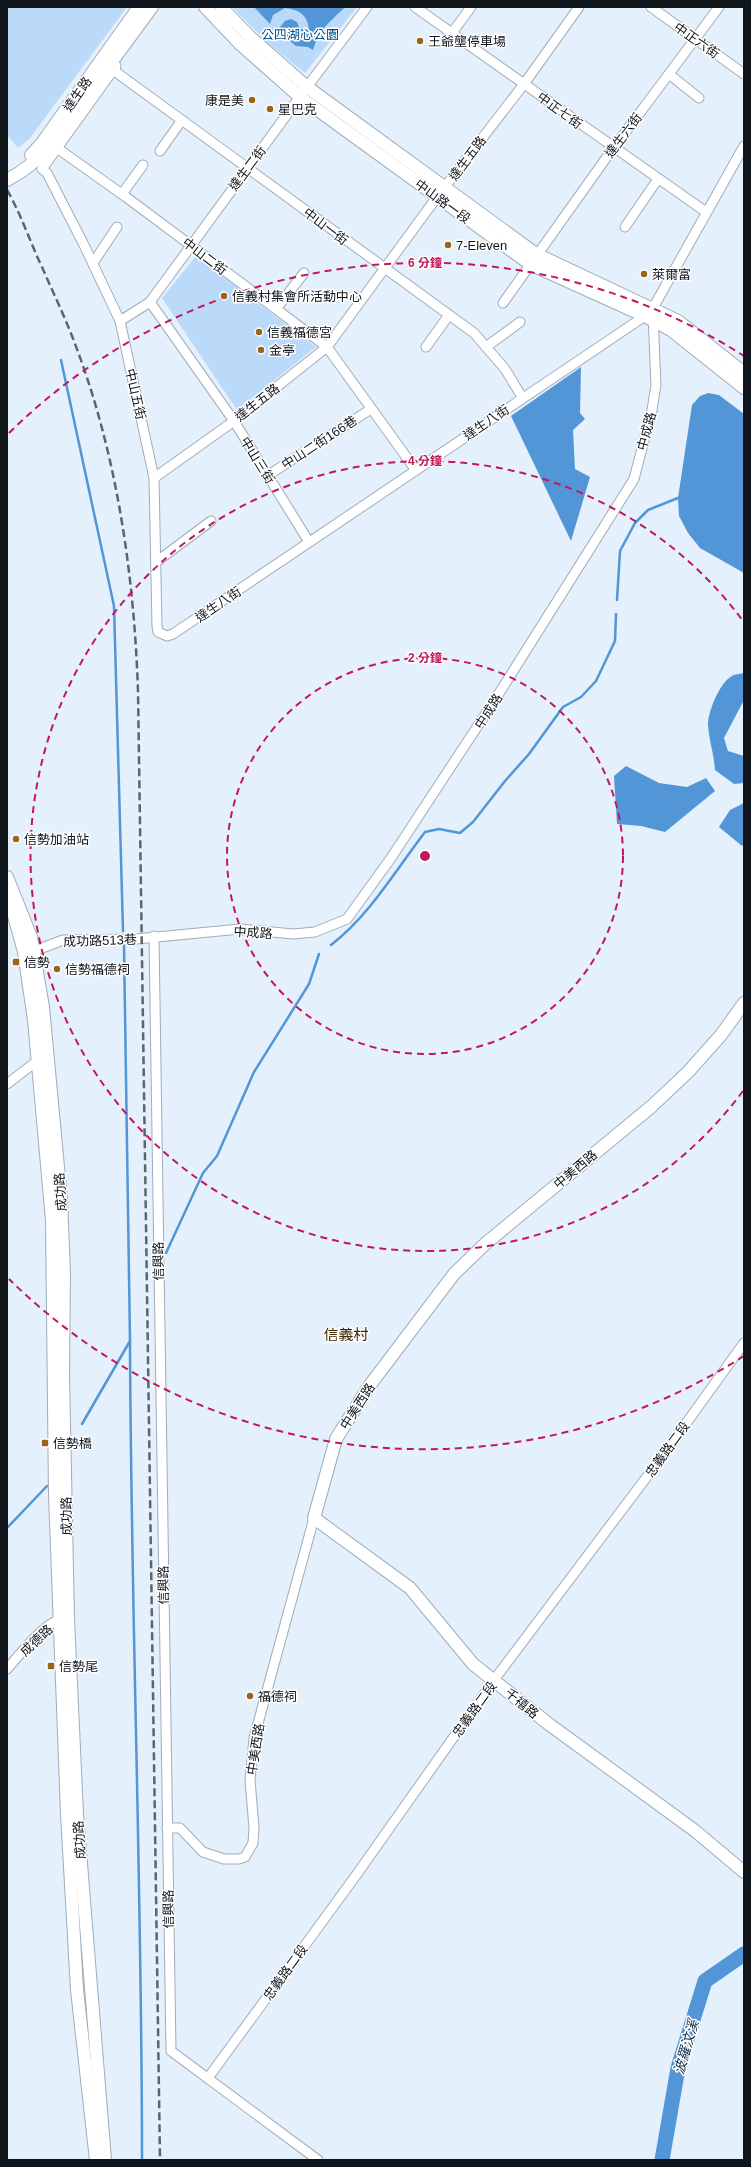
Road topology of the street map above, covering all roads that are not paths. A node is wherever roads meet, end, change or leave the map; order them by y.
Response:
1 (138, 7) edge
2 (152, 7) edge
3 (205, 7) edge
4 (221, 7) edge
5 (368, 7) edge
6 (415, 7) edge
7 (471, 7) edge
8 (579, 7) edge
9 (650, 7) edge
10 (719, 7) edge
11 (139, 24) junction
12 (452, 33) junction
13 (695, 39) junction
14 (113, 70) junction
15 (669, 74) junction
16 (744, 74) edge
17 (524, 84) junction
18 (307, 86) junction
19 (300, 97) junction
20 (700, 98) dead end
21 (182, 120) junction
22 (744, 146) edge
23 (57, 148) junction
24 (613, 148) junction
25 (160, 151) dead end
26 (143, 165) dead end
27 (248, 168) junction
28 (42, 169) joint
29 (7, 171) edge
30 (658, 179) junction
31 (7, 180) edge
32 (446, 186) junction
33 (122, 194) junction
34 (437, 197) junction
35 (706, 212) junction
36 (117, 227) dead end
37 (625, 227) dead end
38 (190, 245) junction
39 (533, 259) junction
40 (93, 263) junction
41 (384, 269) junction
42 (304, 274) dead end
43 (150, 302) junction
44 (503, 303) dead end
45 (276, 309) junction
46 (449, 315) junction
47 (650, 315) junction
48 (120, 321) junction
49 (520, 322) dead end
50 (327, 346) junction
51 (426, 346) dead end
52 (486, 347) junction
53 (744, 373) edge
54 (744, 388) edge
55 (522, 397) junction
56 (371, 409) junction
57 (234, 421) junction
58 (415, 469) junction
59 (268, 476) junction
60 (154, 478) junction
61 (211, 521) dead end
62 (309, 542) junction
63 (156, 562) junction
64 (163, 635) joint
65 (7, 877) edge
66 (7, 901) edge
67 (154, 936) junction
68 (29, 951) junction
69 (744, 1003) edge
70 (43, 1062) junction
71 (7, 1084) edge
72 (744, 1342) edge
73 (314, 1518) junction
74 (64, 1619) junction
75 (7, 1669) edge
76 (494, 1680) junction
77 (167, 1828) junction
78 (744, 1872) edge
79 (208, 2078) junction
80 (96, 2160) edge
81 (105, 2160) edge
82 (318, 2160) edge

1 - 29 street, 達生路
2 - 11 street, 達生路
3 - 19 street, 中山路一段
4 - 18 street, 中山路一段
5 - 18 street, 達生二街
6 - 12 street, 中正七街
7 - 12 street
8 - 17 street, 達生五路
9 - 13 street, 中正六街
10 - 13 street, 達生六街
11 - 14 street, 達生路
11 - 31 street, 達生路
12 - 17 street, 中正七街
13 - 15 street, 達生六街
13 - 16 street, 中正六街
14 - 21 street, 中山一街
14 - 23 street, 達生路
15 - 20 street
15 - 24 street, 達生六街
17 - 24 street, 中正七街
17 - 32 street, 達生五路
18 - 19 street, 達生二街
18 - 32 street, 中山路一段
19 - 27 street, 達生二街
19 - 34 street, 中山路一段
21 - 25 street
21 - 27 street, 中山一街
22 - 35 street, 達生八街
23 - 28 street, 達生路
23 - 33 street, 中山二街
24 - 30 street, 中正七街
24 - 39 street, 達生六街
26 - 33 street
27 - 38 street, 達生二街
27 - 41 street, 中山一街
28 - 40 street, 中山五街
30 - 35 street, 中正七街
30 - 37 street
32 - 34 street, 達生五路
32 - 39 street, 中山路一段
33 - 38 street, 中山二街
34 - 39 street, 中山路一段
34 - 41 street, 達生五路
35 - 47 street, 達生八街
36 - 40 street
38 - 43 street, 達生二街
38 - 45 street, 中山二街
39 - 44 street, 達生六街
39 - 47 street, 中山路一段
40 - 48 street, 中山五街
41 - 46 street, 中山一街
41 - 50 street, 達生五路
42 - 45 street
43 - 48 street, 達生二街
43 - 57 street, 中山三街
45 - 50 street, 中山二街
46 - 51 street
46 - 52 street, 中山一街
47 - 53 street, 中山路一段
47 - 54 street, 中山路一段
47 - 55 street, 達生八街
47 - 67 street, 中成路
48 - 60 street, 中山五街
49 - 52 street
50 - 56 street, 中山二街
50 - 57 street, 達生五路
52 - 55 street, 中山一街
55 - 58 street, 達生八街
56 - 58 street, 中山二街
56 - 59 street, 中山二街166巷
57 - 59 street, 中山三街
57 - 60 street, 達生五路
58 - 62 street, 達生八街
59 - 62 street, 中山三街
60 - 63 street, 中山五街
61 - 63 street
62 - 64 street, 達生八街
63 - 64 street, 中山五街
65 - 68 street, 成功路
66 - 68 street, 成功路
67 - 68 street, 成功路513巷
67 - 77 street, 信興路
68 - 70 street, 成功路
69 - 73 street, 中美西路
70 - 71 street
70 - 74 street, 成功路
72 - 76 street, 忠義路二段
73 - 76 street, 千禧路
73 - 77 street, 中美西路
74 - 75 street, 成德路
74 - 80 street, 成功路
74 - 81 street, 成功路
76 - 78 street, 千禧路
76 - 79 street, 忠義路二段
77 - 79 street, 信興路
79 - 82 street, 信興路

